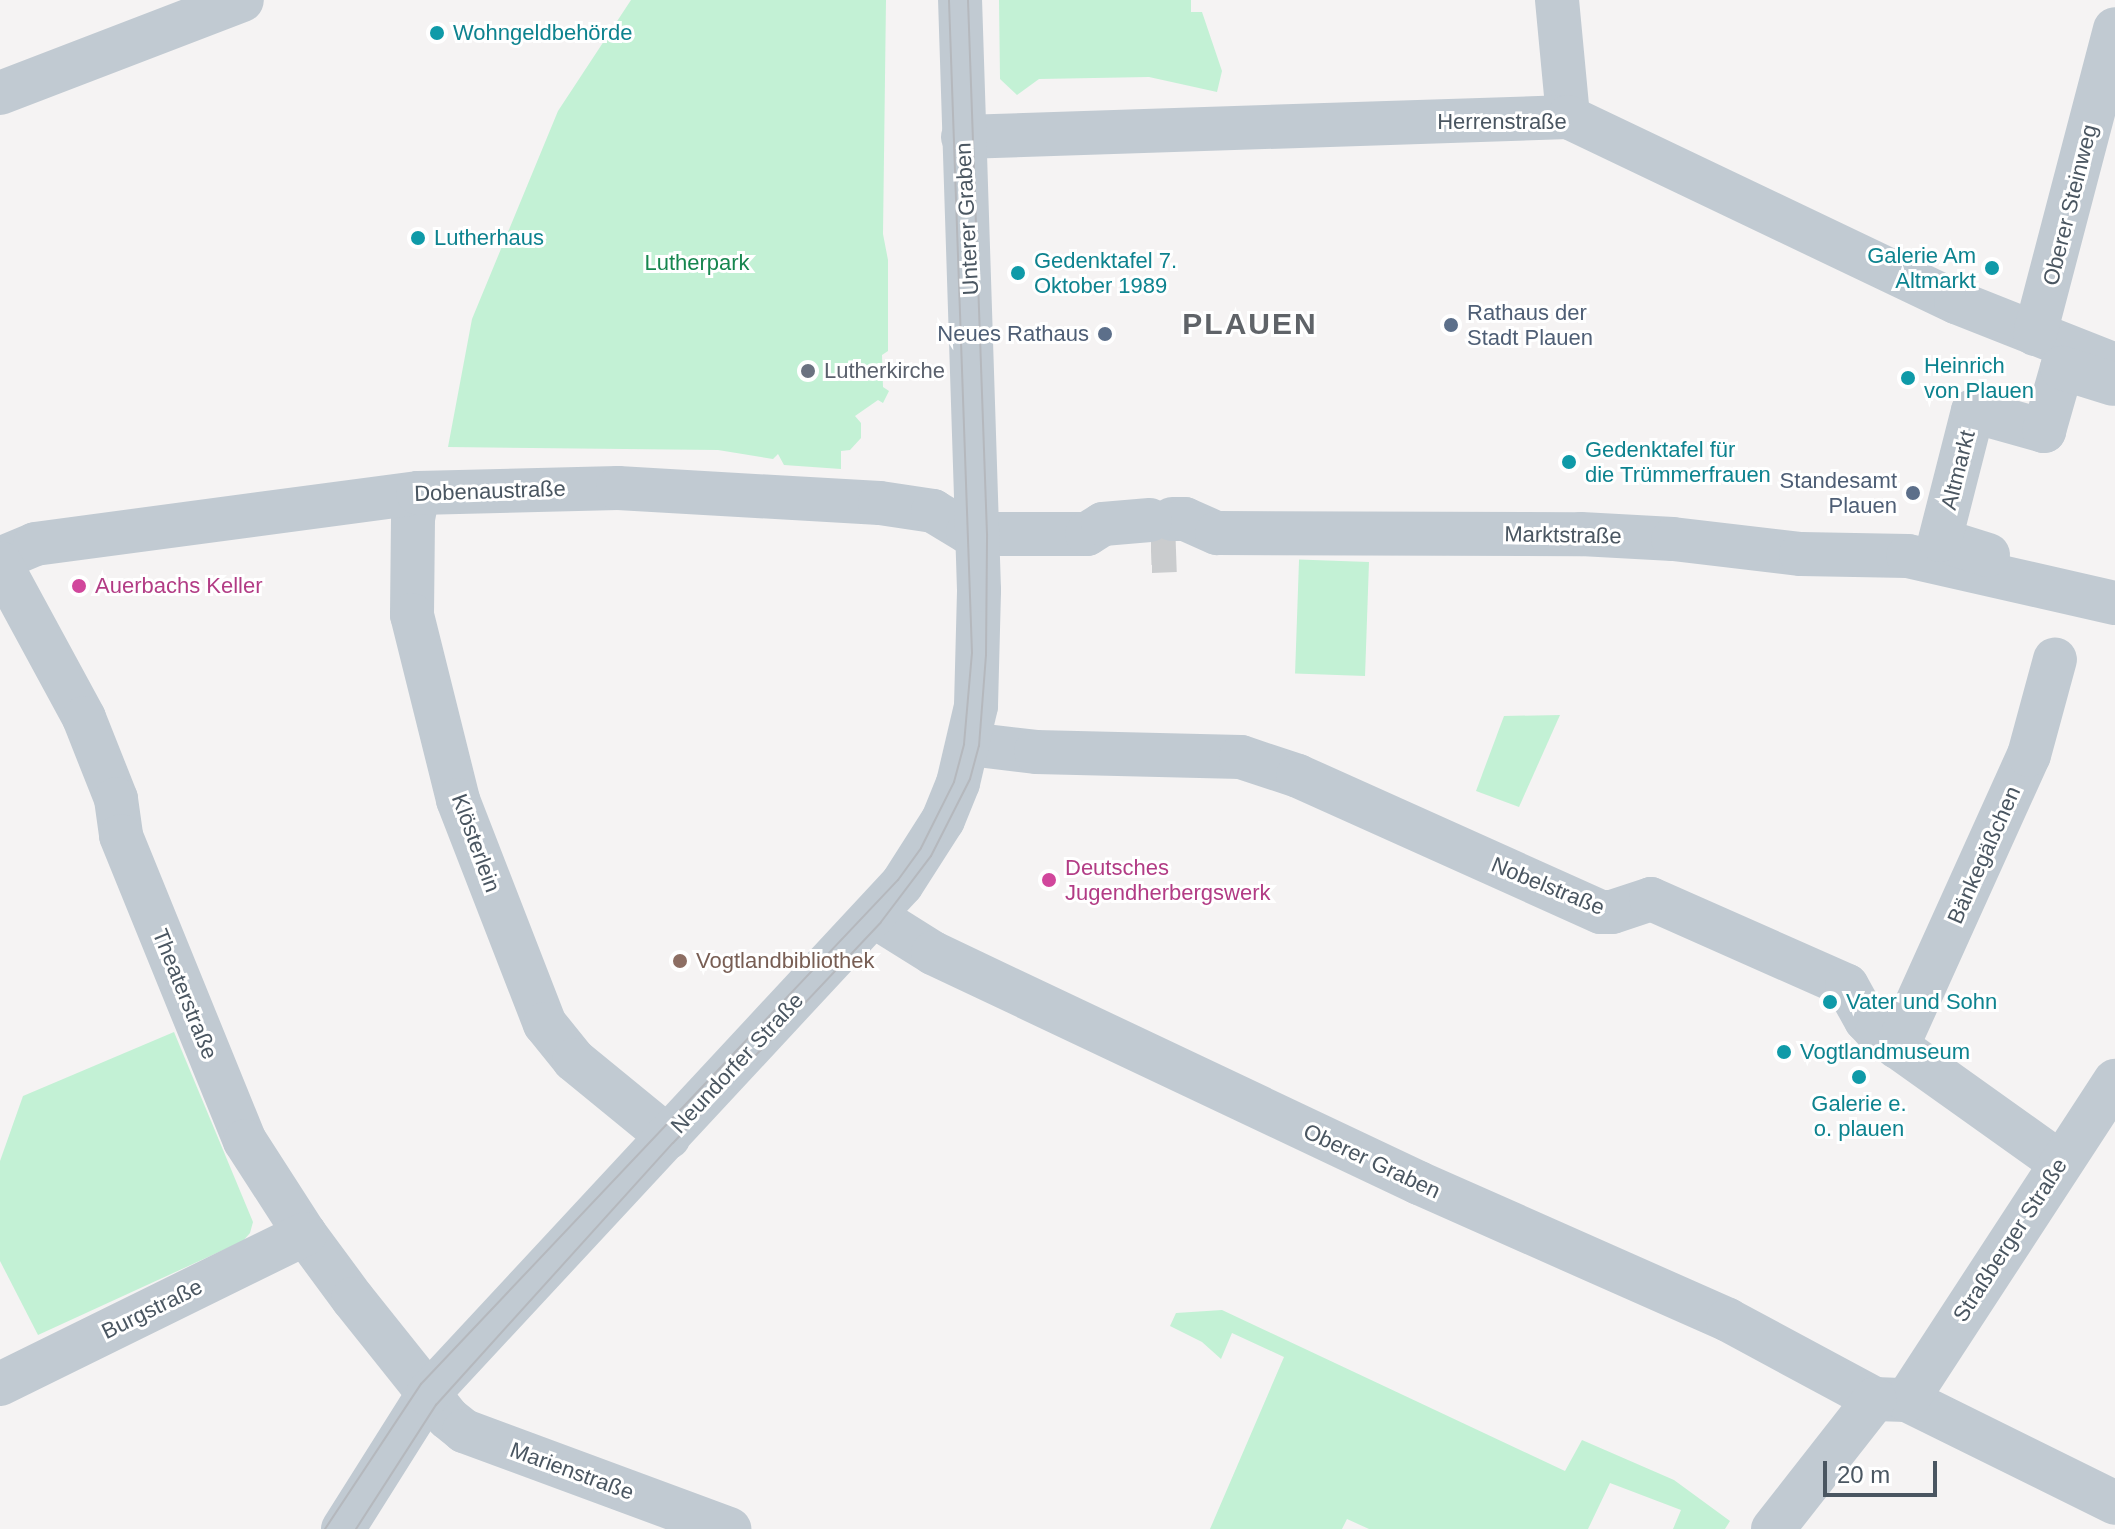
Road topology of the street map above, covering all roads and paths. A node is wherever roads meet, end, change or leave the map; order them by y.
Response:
1 (242, 0) edge
2 (960, 0) edge
3 (1557, 0) edge
4 (2115, 29) edge
5 (0, 93) edge
6 (1568, 117) junction
7 (963, 137) junction
8 (2016, 327) junction
9 (2115, 365) edge
10 (2115, 385) edge
11 (418, 493) junction
12 (979, 533) junction
13 (0, 561) edge
14 (2115, 593) edge
15 (2115, 603) edge
16 (2055, 659) dead end
17 (969, 744) junction
18 (874, 916) junction
19 (1897, 1047) junction
20 (2115, 1081) edge
21 (668, 1137) junction
22 (2059, 1162) junction
23 (305, 1234) junction
24 (0, 1384) edge
25 (428, 1394) junction
26 (1891, 1400) junction
27 (2115, 1503) edge
28 (676, 1519) edge
29 (343, 1529) edge
30 (729, 1529) edge
31 (1773, 1529) edge

1 - 5 street
2 - 7 street, Unterer Graben
3 - 6 street
4 - 8 street, Oberer Steinweg
6 - 7 street, Herrenstraße
6 - 8 street, Herrenstraße
7 - 12 street, Unterer Graben
8 - 9 street
10 - 14 street, Altmarkt
11 - 12 street, Dobenaustraße
11 - 13 street, Dobenaustraße
11 - 21 street, Klösterlein
12 - 15 street, Marktstraße
12 - 17 street, Neundorfer Straße
13 - 23 street, Theaterstraße
16 - 19 street, Bänkegäßchen
17 - 18 street, Neundorfer Straße
17 - 19 street, Nobelstraße
18 - 21 street, Neundorfer Straße
18 - 26 street, Oberer Graben
19 - 22 street, Nobelstraße
20 - 22 street, Straßberger Straße
21 - 25 street, Neundorfer Straße
22 - 26 street, Straßberger Straße
23 - 24 street, Burgstraße
23 - 25 street, Theaterstraße
25 - 28 street, Marienstraße
25 - 29 street, Neundorfer Straße
26 - 27 street, Oberer Graben
26 - 31 street, Straßberger Straße
28 - 30 street, Marienstraße

